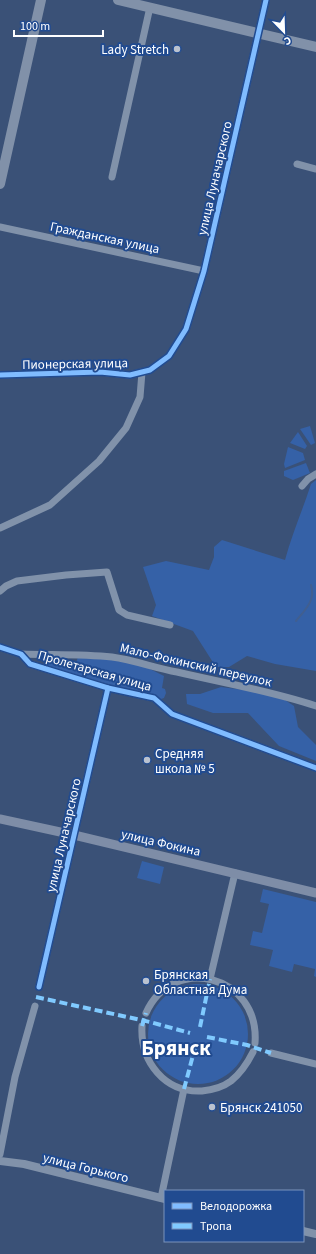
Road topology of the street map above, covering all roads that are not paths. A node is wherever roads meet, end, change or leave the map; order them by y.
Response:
1 (41, 0) edge
2 (118, 0) edge
3 (266, 0) edge
4 (150, 7) junction
5 (258, 32) junction
6 (316, 47) edge
7 (297, 164) dead end
8 (316, 169) edge
9 (112, 177) dead end
10 (0, 184) edge
11 (0, 227) edge
12 (204, 271) junction
13 (169, 356) joint
14 (142, 372) junction
15 (0, 375) edge
16 (316, 474) edge
17 (302, 486) dead end
18 (0, 528) edge
19 (0, 591) edge
20 (170, 625) dead end
21 (0, 647) edge
22 (21, 654) junction
23 (108, 688) junction
24 (316, 706) edge
25 (316, 768) edge
26 (0, 819) edge
27 (74, 835) junction
28 (234, 873) junction
29 (316, 892) edge
30 (210, 979) junction
31 (39, 987) dead end
32 (35, 1006) dead end
33 (146, 1014) dead end
34 (142, 1026) dead end
35 (255, 1043) dead end
36 (253, 1052) dead end
37 (271, 1053) dead end
38 (316, 1064) edge
39 (184, 1090) junction
40 (0, 1154) edge
41 (0, 1161) edge
42 (165, 1190) edge
43 (163, 1198) edge
44 (304, 1231) edge
45 (316, 1234) edge

1 - 10 main road
2 - 4 main road
3 - 5 street, улица Луначарского
4 - 5 main road
4 - 9 street
5 - 6 main road
5 - 12 street, улица Луначарского
7 - 8 street
11 - 12 street, Гражданская улица
12 - 13 street, улица Луначарского
13 - 14 street, Пионерская улица
14 - 15 street, Пионерская улица
14 - 18 street
16 - 17 street
19 - 20 street
21 - 22 street, Пролетарская улица
22 - 23 street, Пролетарская улица
22 - 24 street, Мало-Фокинский переулок
23 - 25 street, Пролетарская улица
23 - 27 street, улица Луначарского
26 - 27 main road, улица Фокина
27 - 28 main road, улица Фокина
27 - 31 street, улица Луначарского
28 - 29 main road, улица Фокина
28 - 30 street
30 - 33 street
30 - 35 street
32 - 40 street
34 - 39 street
36 - 39 street
37 - 38 street
39 - 42 street
41 - 43 street, улица Горького
44 - 45 street

